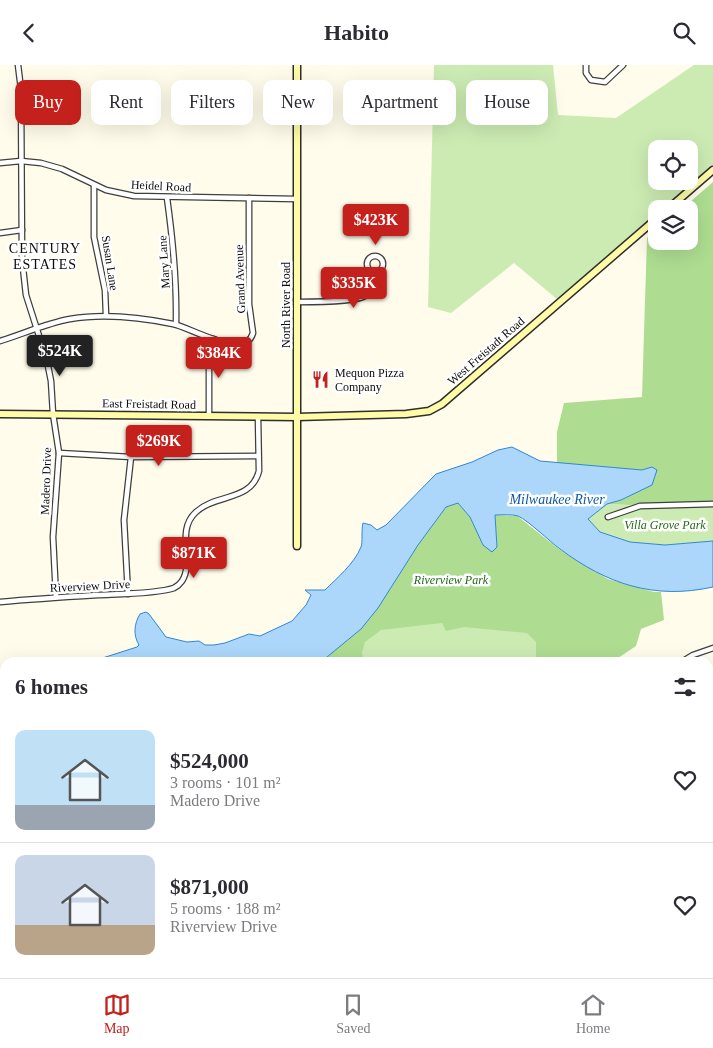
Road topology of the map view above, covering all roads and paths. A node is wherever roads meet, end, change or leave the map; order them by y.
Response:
1 (18, 65) edge
2 (297, 65) edge
3 (586, 65) edge
4 (623, 65) edge
5 (21, 161) junction
6 (0, 163) edge
7 (713, 170) edge
8 (94, 185) junction
9 (167, 197) junction
10 (249, 198) junction
11 (297, 199) junction
12 (678, 200) edge
13 (648, 226) edge
14 (22, 230) junction
15 (0, 233) edge
16 (374, 272) dead end
17 (298, 302) junction
18 (106, 315) junction
19 (176, 325) junction
20 (37, 329) junction
21 (214, 339) junction
22 (0, 341) edge
23 (0, 414) edge
24 (53, 414) junction
25 (208, 415) junction
26 (258, 417) junction
27 (297, 417) junction
28 (60, 453) junction
29 (258, 456) junction
30 (131, 457) junction
31 (713, 504) edge
32 (608, 517) dead end
33 (297, 545) dead end
34 (128, 594) junction
35 (56, 597) junction
36 (0, 602) edge
37 (713, 648) edge
38 (690, 657) edge

1 - 5 street, Madero Drive
2 - 11 street, North River Road
3 - 4 street
5 - 6 street, Heidel Road
5 - 8 street, Heidel Road
5 - 14 street, Madero Drive
7 - 12 street
8 - 9 street, Heidel Road
8 - 18 street, Susan Lane
9 - 10 street, Heidel Road
9 - 19 street, Mary Lane
10 - 11 street, Heidel Road
10 - 21 street, Grand Avenue
11 - 17 street, North River Road
13 - 27 street, West Freistadt Road
14 - 15 street
14 - 20 street, Madero Drive
16 - 17 street
17 - 27 street, North River Road
18 - 19 street, Grand Avenue
18 - 20 street, Grand Avenue
19 - 21 street, Grand Avenue
20 - 22 street, Grand Avenue
20 - 24 street, Madero Drive
21 - 25 street
23 - 24 street, East Freistadt Road
24 - 25 street, East Freistadt Road
24 - 28 street, Madero Drive
25 - 26 street, East Freistadt Road
26 - 27 street, East Freistadt Road
26 - 29 street, Riverview Drive
27 - 33 street, North River Road
28 - 30 street
28 - 35 street, Madero Drive
29 - 30 street
29 - 34 street, Riverview Drive
30 - 34 street
31 - 32 street
34 - 35 street, Riverview Drive
35 - 36 street, Riverview Drive
37 - 38 street

